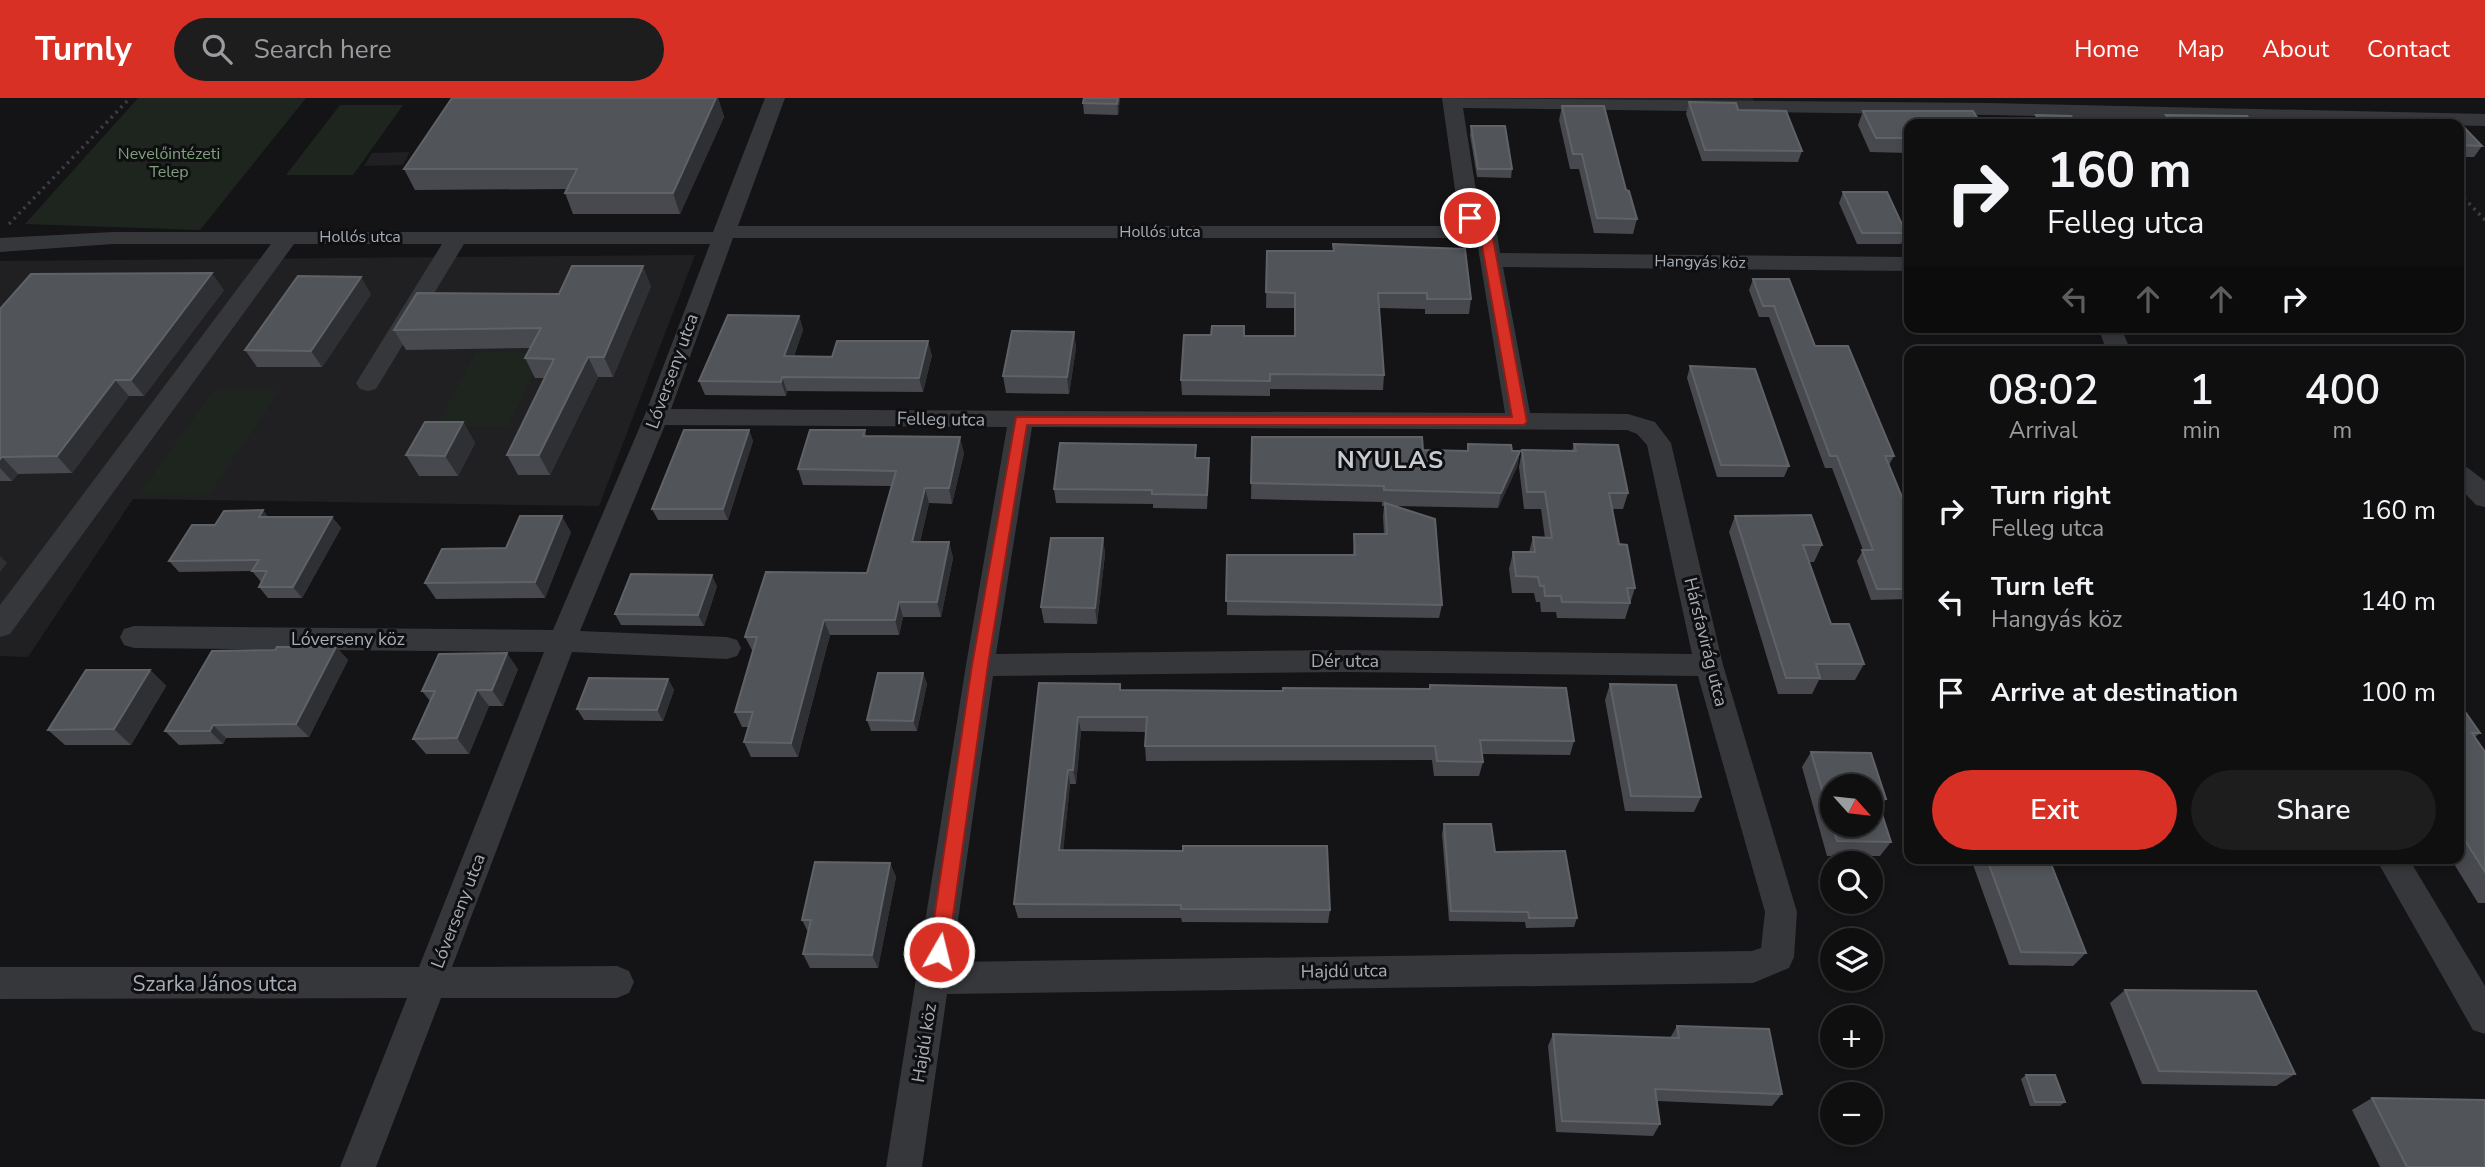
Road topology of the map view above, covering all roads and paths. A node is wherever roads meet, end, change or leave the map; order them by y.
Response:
1 (130, 98) edge
2 (775, 98) edge
3 (1453, 100) edge
4 (1993, 117) edge
5 (2321, 119) edge
6 (2464, 120) edge
7 (2485, 120) edge
8 (2464, 197) edge
9 (1470, 218) junction
10 (2485, 220) edge
11 (722, 235) junction
12 (458, 236) junction
13 (2, 237) edge
14 (288, 237) junction
15 (1491, 260) junction
16 (1904, 264) edge
17 (368, 383) dead end
18 (656, 417) junction
19 (1021, 420) junction
20 (1520, 422) junction
21 (2464, 478) edge
22 (2485, 498) edge
23 (0, 626) edge
24 (134, 637) dead end
25 (562, 641) junction
26 (727, 648) dead end
27 (1709, 664) junction
28 (980, 665) junction
29 (2395, 864) edge
30 (1753, 967) joint
31 (935, 978) junction
32 (617, 982) dead end
33 (0, 983) edge
34 (430, 984) junction
35 (2485, 1018) edge
36 (358, 1167) edge
37 (904, 1167) edge

1 - 13 path
2 - 11 street, Lóverseny utca
3 - 4 street
3 - 9 street
4 - 5 street
6 - 7 street
8 - 10 path
9 - 11 street, Hollós utca
9 - 15 street
11 - 12 street, Hollós utca
11 - 18 street, Lóverseny utca
12 - 14 street, Hollós utca
12 - 17 street
13 - 14 street, Hollós utca
14 - 23 street
15 - 16 street, Hangyás köz
15 - 20 street
18 - 19 street, Felleg utca
18 - 25 street, Lóverseny utca
19 - 20 street, Felleg utca
19 - 28 street, Hajdú köz
20 - 27 street, Hársfavirág utca
21 - 22 street
24 - 25 street, Lóverseny köz
25 - 26 street
25 - 34 street, Lóverseny utca
27 - 28 street, Dér utca
27 - 30 street, Hársfavirág utca
28 - 31 street, Hajdú köz
29 - 35 street
30 - 31 street, Hajdú utca
31 - 37 street, Hajdú köz
32 - 34 street, Lóverseny utca
33 - 34 street, Szarka János utca
34 - 36 street, Lóverseny utca

